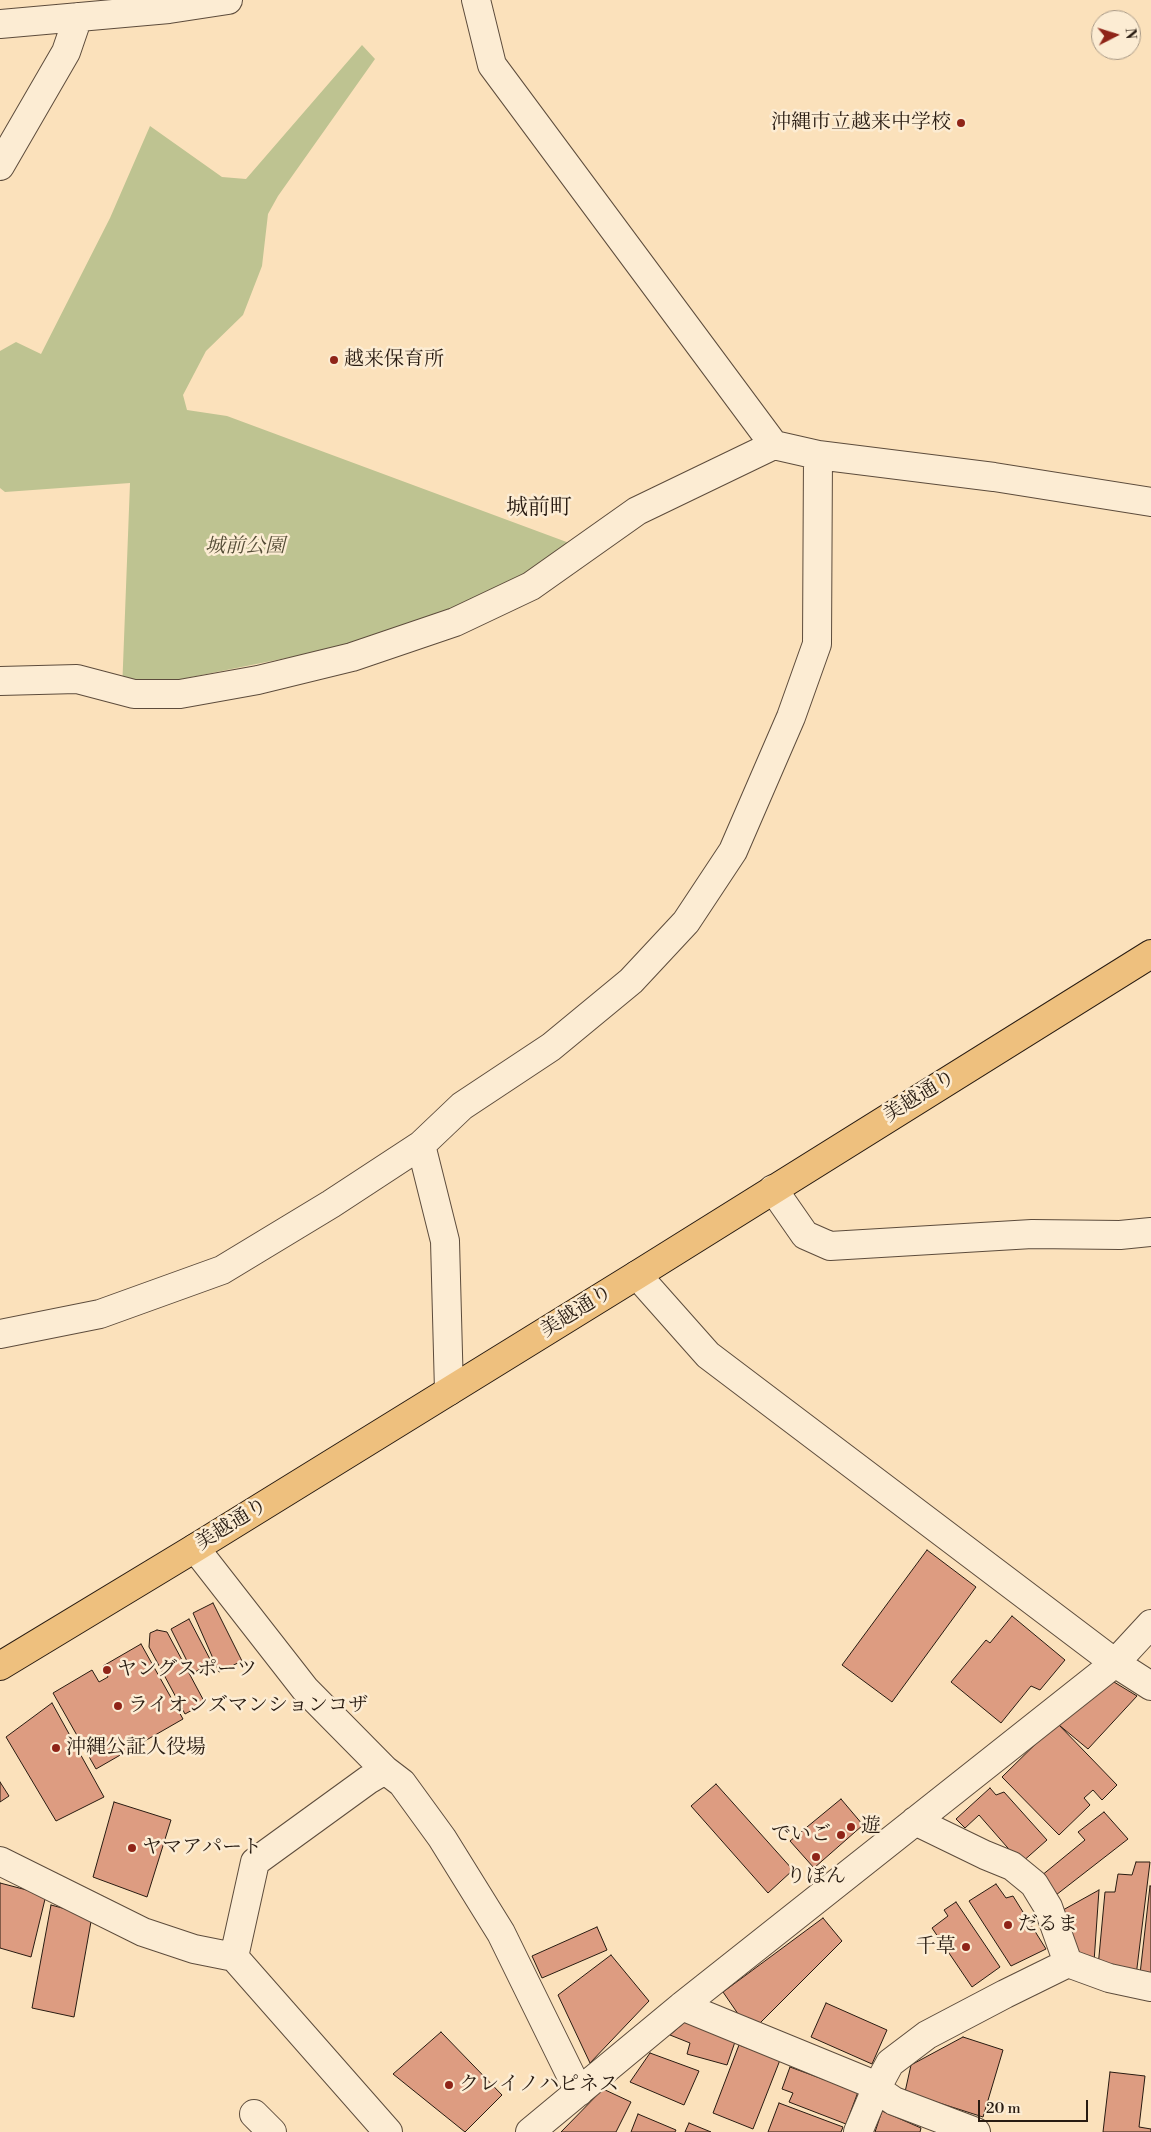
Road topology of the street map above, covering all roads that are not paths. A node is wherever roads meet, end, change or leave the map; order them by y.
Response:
1 (228, 0) edge
2 (476, 0) edge
3 (78, 17) junction
4 (0, 24) edge
5 (0, 166) edge
6 (774, 446) junction
7 (818, 455) junction
8 (1151, 502) edge
9 (0, 681) edge
10 (1151, 954) edge
11 (421, 1145) junction
12 (773, 1189) junction
13 (1151, 1232) edge
14 (638, 1275) junction
15 (0, 1334) edge
16 (449, 1391) junction
17 (195, 1548) junction
18 (1151, 1624) edge
19 (1115, 1663) junction
20 (0, 1666) edge
21 (1151, 1686) edge
22 (385, 1770) junction
23 (915, 1821) junction
24 (0, 1860) edge
25 (234, 1957) junction
26 (1068, 1963) junction
27 (1151, 1986) edge
28 (682, 2006) junction
29 (876, 2089) junction
30 (579, 2092) junction
31 (388, 2132) edge
32 (530, 2132) edge
33 (858, 2132) edge
34 (976, 2132) edge

1 - 3 street
2 - 6 street
3 - 4 street
3 - 5 street
6 - 7 street
6 - 9 street
7 - 8 street
7 - 11 street
10 - 12 highway, 美越通り
11 - 15 street
11 - 16 street
12 - 13 street
12 - 14 highway, 美越通り
14 - 16 highway, 美越通り
14 - 19 street
16 - 17 highway, 美越通り
17 - 20 highway, 美越通り
17 - 22 street
18 - 19 street
19 - 21 street
19 - 23 street
22 - 25 street
22 - 30 street
23 - 26 street
23 - 28 street
24 - 25 street
25 - 31 street
26 - 27 street
26 - 29 street
28 - 29 street
28 - 30 street
29 - 33 street
29 - 34 street
30 - 32 street

